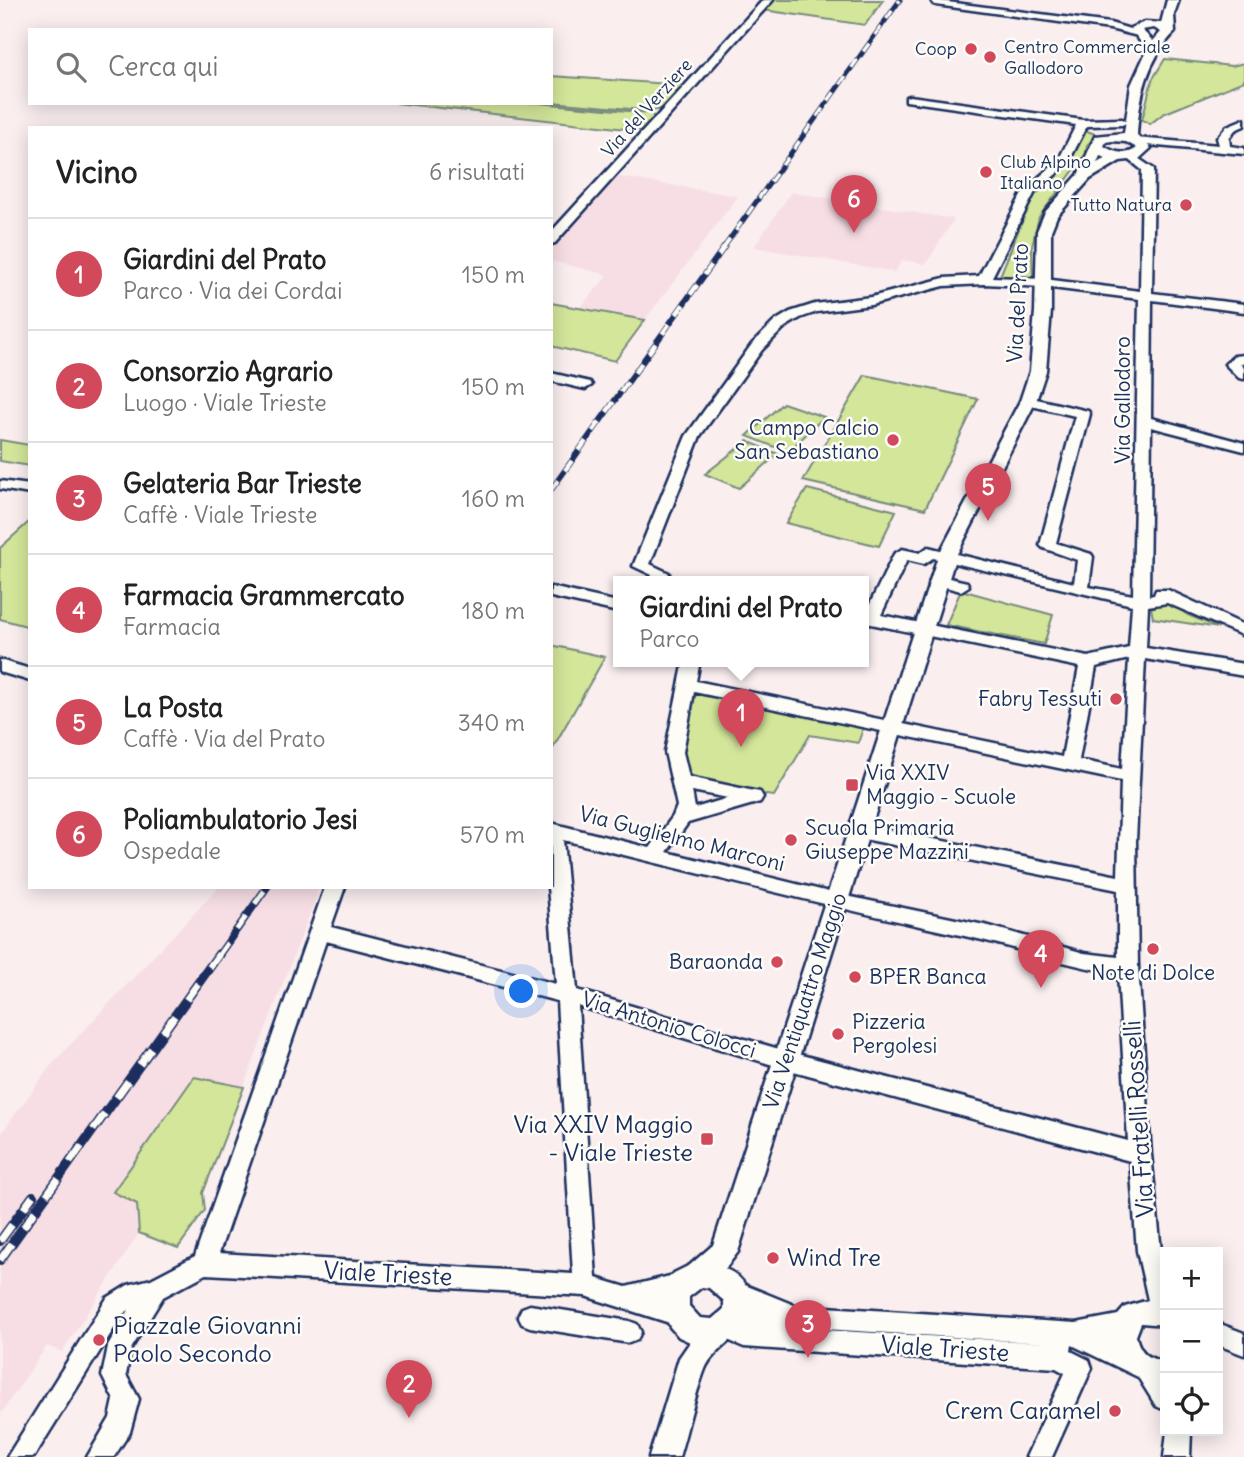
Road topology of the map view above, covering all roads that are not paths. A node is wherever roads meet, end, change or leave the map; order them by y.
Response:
1 (768, 0) edge
2 (1173, 0) edge
3 (937, 1) edge
4 (1168, 14) junction
5 (1142, 30) junction
6 (1164, 33) junction
7 (1152, 49) junction
8 (909, 99) dead end
9 (1126, 117) junction
10 (1244, 122) edge
11 (1083, 123) junction
12 (1106, 140) junction
13 (1131, 149) junction
14 (1225, 149) junction
15 (1244, 150) edge
16 (1084, 176) junction
17 (553, 238) edge
18 (984, 280) junction
19 (1044, 283) junction
20 (1144, 294) junction
21 (1244, 309) edge
22 (1244, 359) edge
23 (1244, 375) edge
24 (553, 377) edge
25 (585, 385) dead end
26 (1028, 401) junction
27 (1145, 421) junction
28 (1244, 447) edge
29 (0, 485) edge
30 (28, 490) edge
31 (938, 554) junction
32 (657, 576) edge
33 (940, 581) junction
34 (961, 586) dead end
35 (1081, 590) junction
36 (553, 592) edge
37 (1141, 595) junction
38 (613, 606) edge
39 (869, 614) edge
40 (869, 618) edge
41 (922, 630) junction
42 (1244, 631) edge
43 (1138, 652) junction
44 (1088, 663) junction
45 (1, 667) edge
46 (691, 667) edge
47 (1244, 670) edge
48 (28, 675) edge
49 (687, 685) junction
50 (893, 728) junction
51 (1069, 764) junction
52 (1130, 777) junction
53 (681, 782) junction
54 (682, 818) junction
55 (553, 831) edge
56 (859, 831) junction
57 (553, 841) edge
58 (655, 855) junction
59 (1128, 885) junction
60 (334, 889) edge
61 (837, 901) junction
62 (319, 932) junction
63 (1128, 966) junction
64 (568, 995) junction
65 (786, 1060) junction
66 (1140, 1154) junction
67 (724, 1252) junction
68 (204, 1264) junction
69 (691, 1279) junction
70 (585, 1285) junction
71 (732, 1287) junction
72 (155, 1289) junction
73 (626, 1298) junction
74 (1163, 1310) edge
75 (1160, 1314) edge
76 (793, 1315) junction
77 (530, 1316) dead end
78 (681, 1320) junction
79 (1124, 1325) junction
80 (726, 1326) junction
81 (629, 1332) dead end
82 (1223, 1336) edge
83 (1065, 1341) junction
84 (1223, 1344) edge
85 (1244, 1345) edge
86 (694, 1358) junction
87 (1150, 1369) edge
88 (1160, 1388) edge
89 (1179, 1436) edge
90 (20, 1457) edge
91 (100, 1457) edge
92 (664, 1457) edge
93 (1039, 1457) edge
94 (1177, 1457) edge

1 - 17 street, Via del Verziere
2 - 4 main road
3 - 5 street
4 - 5 main road
4 - 6 main road
5 - 6 main road
5 - 7 main road
6 - 7 main road
7 - 9 main road
8 - 11 street
9 - 11 street
9 - 12 main road
9 - 13 main road
10 - 14 street
11 - 12 street
11 - 18 street
12 - 13 main road
12 - 13 main road
12 - 16 main road, Via del Prato
13 - 14 street
13 - 16 main road, Via del Prato
13 - 20 street, Via Gallodoro
14 - 15 street
16 - 19 main road, Via del Prato
18 - 19 street
18 - 32 street
19 - 20 street
19 - 26 main road, Via del Prato
20 - 21 street
20 - 27 street, Via Gallodoro
22 - 23 street
24 - 25 street
26 - 31 main road, Via del Prato
26 - 35 street
27 - 28 street
27 - 37 street, Via Gallodoro
29 - 30 street
31 - 33 main road, Via del Prato
31 - 35 street
31 - 39 street
33 - 34 street
33 - 41 main road, Via del Prato
35 - 37 street
36 - 38 street
37 - 42 street
37 - 43 street, Via Gallodoro
40 - 41 street
41 - 44 street
41 - 50 main road, Via Ventiquattro Maggio
43 - 44 street
43 - 47 street
43 - 52 street, Via Gallodoro
44 - 51 street
45 - 48 street
46 - 49 street
49 - 50 street
49 - 53 street
50 - 51 street
50 - 56 main road, Via Ventiquattro Maggio
51 - 52 street
52 - 59 street, Via Fratelli Rosselli
53 - 54 street
53 - 54 street
54 - 58 street
55 - 58 street, Via Guglielmo Marconi
56 - 59 street
56 - 61 main road, Via Ventiquattro Maggio
57 - 64 street
58 - 61 street, Via Guglielmo Marconi
59 - 63 street, Via Fratelli Rosselli
60 - 62 street
61 - 63 street, Via Guglielmo Marconi
61 - 65 main road, Via Ventiquattro Maggio
62 - 64 street, Via Antonio Colocci
62 - 68 street
63 - 66 street, Via Fratelli Rosselli
64 - 65 street, Via Antonio Colocci
64 - 70 street
65 - 66 street, Via Antonio Colocci
65 - 67 main road, Via Ventiquattro Maggio
66 - 74 street, Via Fratelli Rosselli
67 - 69 main road, Via Ventiquattro Maggio
67 - 71 main road, Via Ventiquattro Maggio
68 - 70 street, Viale Trieste
68 - 72 street
69 - 71 main road, Viale Trieste
69 - 73 street, Viale Trieste
69 - 78 main road
70 - 73 street, Viale Trieste
71 - 76 street, Viale Trieste
71 - 80 main road
72 - 90 street
72 - 91 street
73 - 78 street, Viale Trieste
75 - 79 street, Via Fratelli Rosselli
76 - 80 street, Viale Trieste
76 - 83 street, Viale Trieste
77 - 81 street
78 - 80 main road, Viale Trieste
78 - 86 main road
79 - 83 street, Viale Trieste
79 - 87 street
80 - 83 street, Viale Trieste
80 - 86 main road
82 - 85 street
83 - 87 street, Viale Trieste
83 - 93 street
84 - 85 street
86 - 92 main road
87 - 88 street
89 - 94 street

